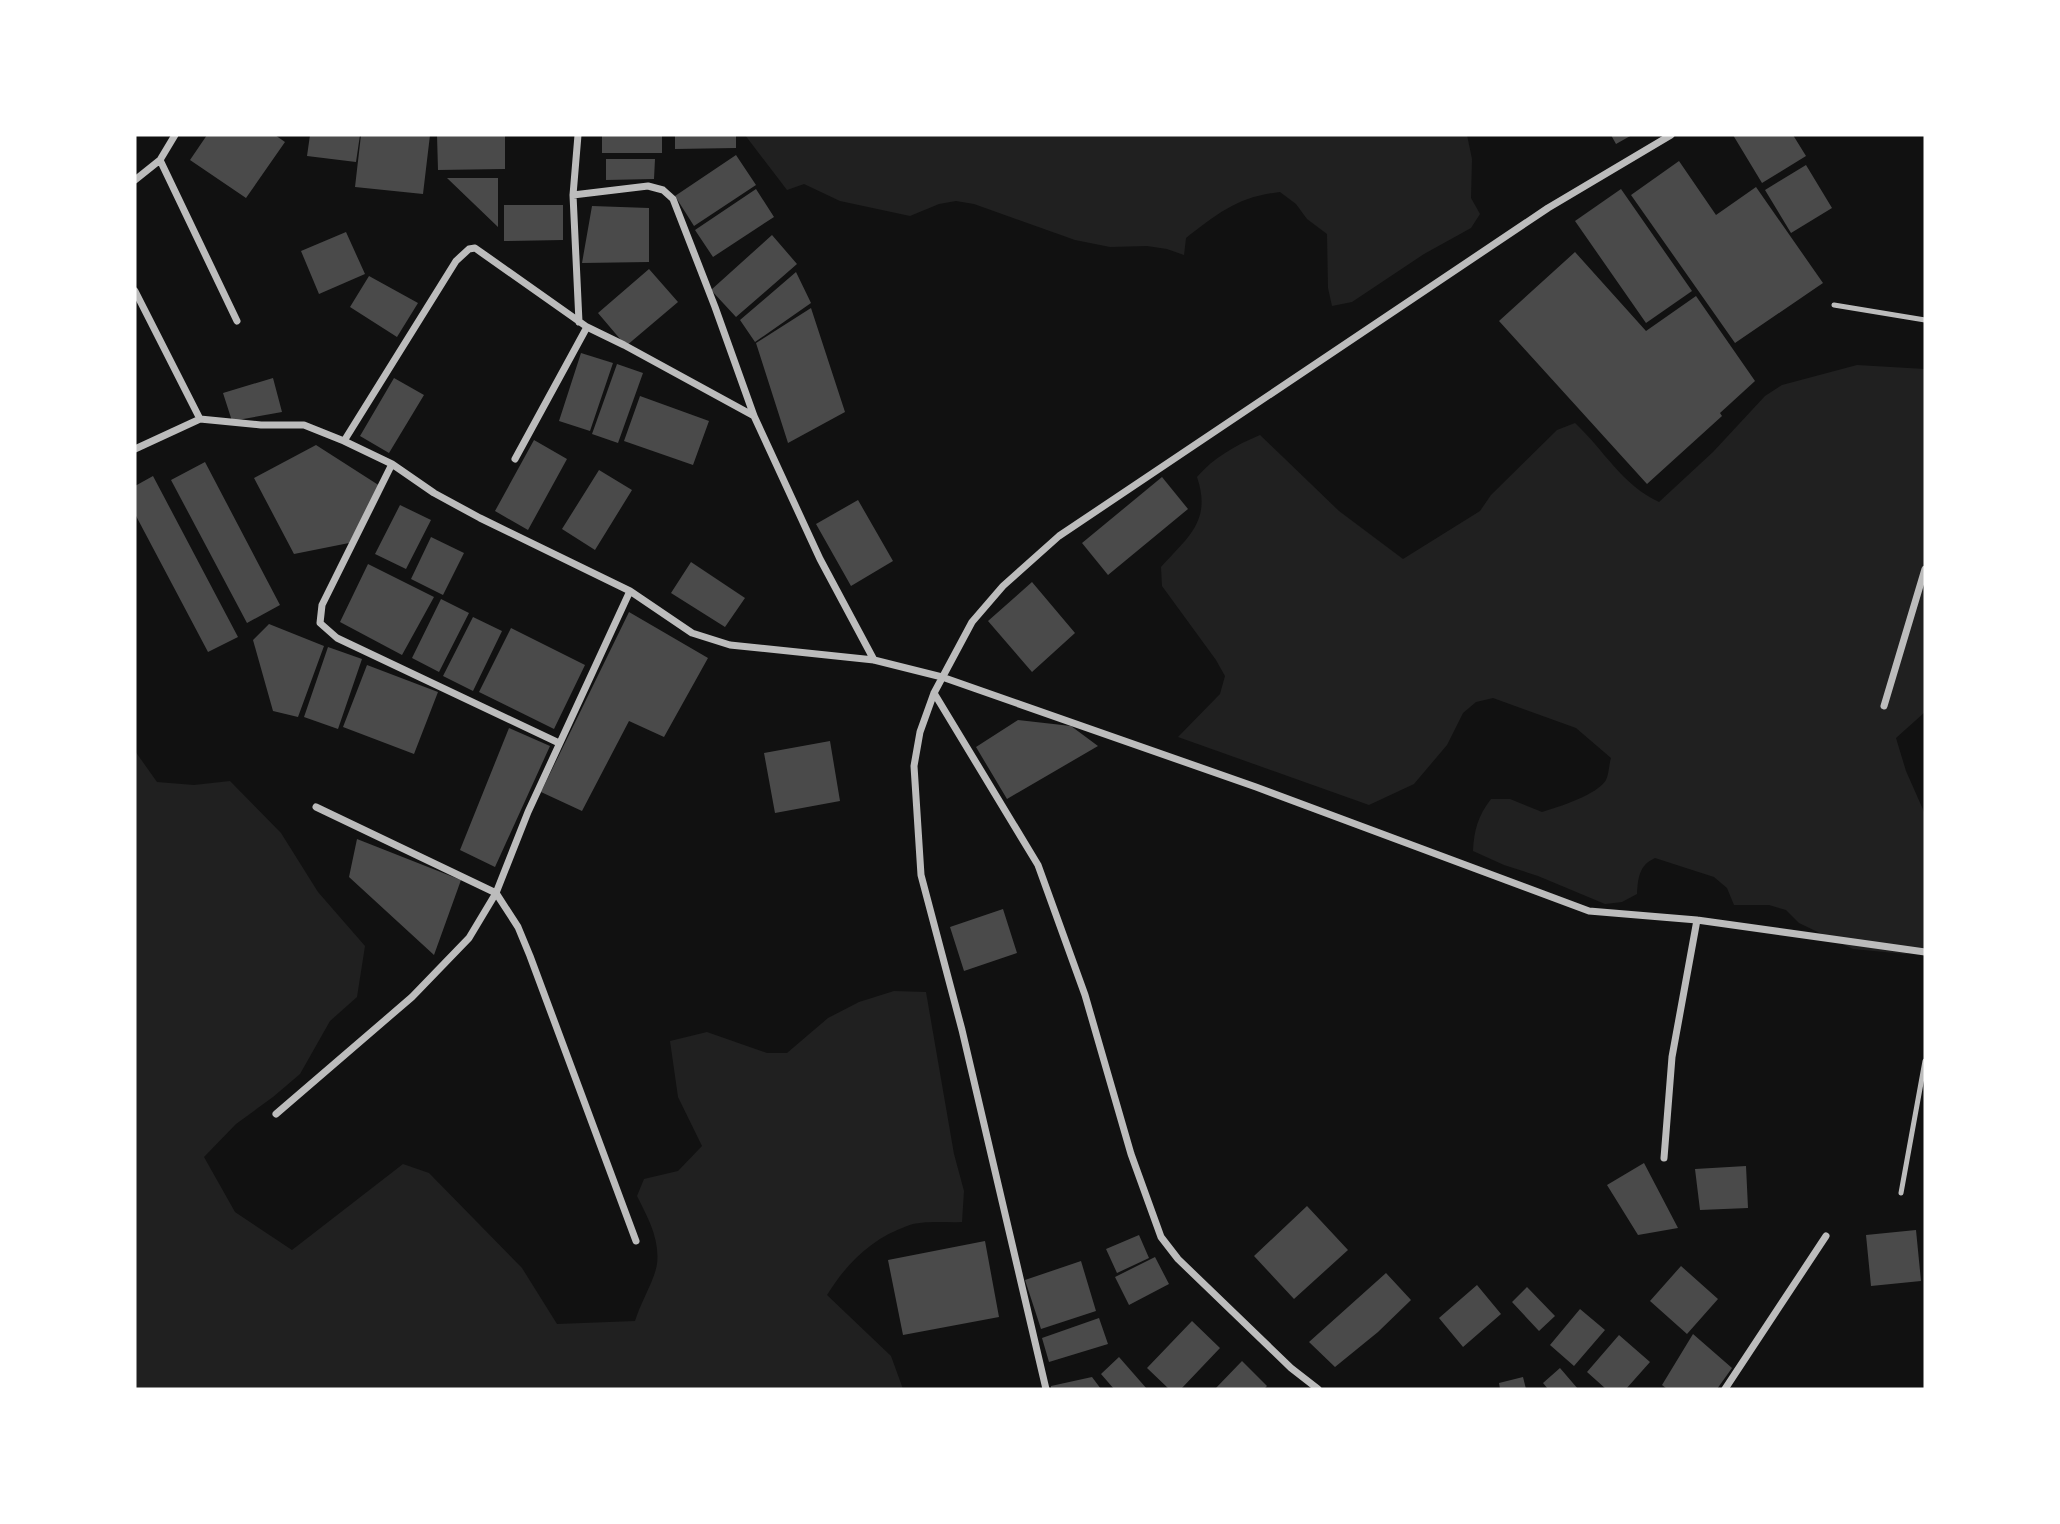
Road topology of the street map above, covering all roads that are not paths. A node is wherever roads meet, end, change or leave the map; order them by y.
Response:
1 (175, 135) edge
2 (578, 135) edge
3 (1671, 135) edge
4 (160, 160) junction
5 (135, 180) edge
6 (573, 195) junction
7 (135, 291) edge
8 (1834, 305) dead end
9 (1925, 320) edge
10 (237, 321) dead end
11 (579, 322) junction
12 (587, 327) junction
13 (754, 416) junction
14 (200, 419) junction
15 (344, 441) junction
16 (135, 449) edge
17 (515, 459) dead end
18 (392, 464) junction
19 (1925, 569) edge
20 (630, 591) junction
21 (874, 660) junction
22 (942, 677) junction
23 (934, 693) junction
24 (1884, 706) dead end
25 (559, 743) junction
26 (316, 807) dead end
27 (496, 893) junction
28 (1697, 920) junction
29 (1925, 952) edge
30 (1925, 1060) edge
31 (276, 1114) dead end
32 (1664, 1158) dead end
33 (1901, 1193) dead end
34 (1826, 1236) dead end
35 (636, 1241) dead end
36 (1046, 1389) edge
37 (1318, 1389) edge
38 (1726, 1389) edge

1 - 4 street
2 - 6 street
3 - 22 street
4 - 5 street
4 - 10 street
6 - 11 street
6 - 13 street
7 - 14 street
8 - 9 lane
11 - 12 street
11 - 15 street
12 - 13 street
12 - 17 street
13 - 21 street
14 - 15 street
14 - 16 street
15 - 18 street
18 - 20 street
18 - 25 street
19 - 24 street
20 - 21 street
20 - 25 street
21 - 22 street
22 - 23 street
22 - 28 street
23 - 36 street
23 - 37 street
25 - 27 street
26 - 27 street
27 - 31 street
27 - 35 street
28 - 29 street
28 - 32 street
30 - 33 lane
34 - 38 street

